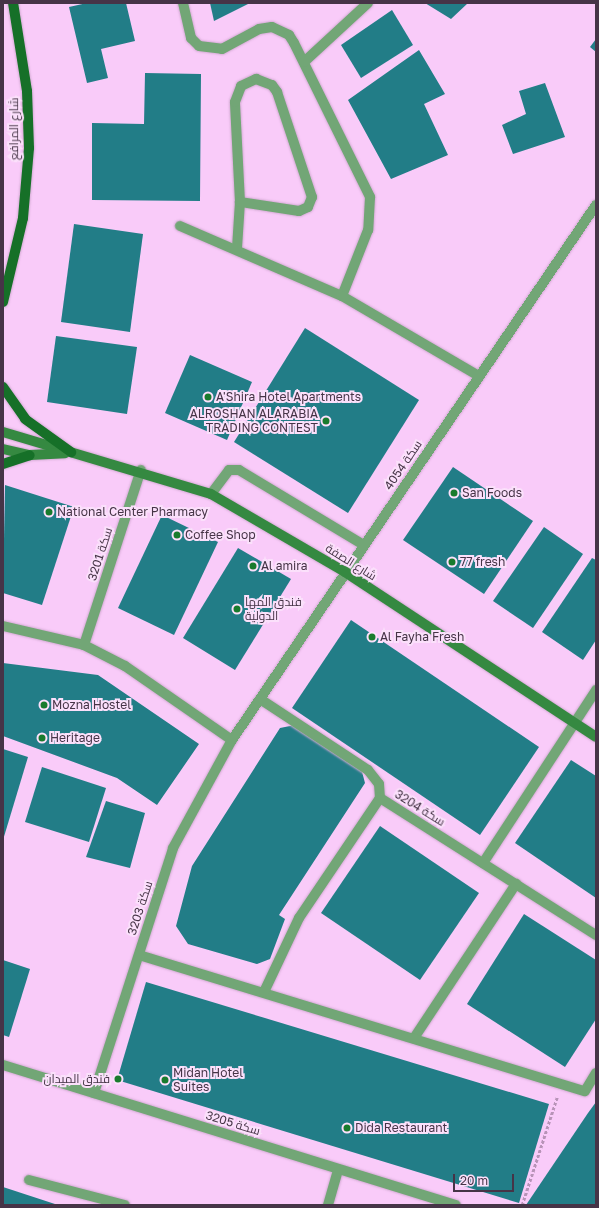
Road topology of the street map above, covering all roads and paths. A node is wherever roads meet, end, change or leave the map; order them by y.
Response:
1 (13, 3) edge
2 (183, 3) edge
3 (368, 3) edge
4 (304, 62) junction
5 (240, 202) junction
6 (596, 205) edge
7 (180, 226) dead end
8 (237, 248) junction
9 (342, 296) junction
10 (3, 302) edge
11 (479, 376) junction
12 (3, 387) edge
13 (3, 432) edge
14 (3, 449) edge
15 (71, 452) junction
16 (30, 455) junction
17 (3, 464) edge
18 (141, 470) junction
19 (211, 494) junction
20 (364, 545) junction
21 (346, 572) junction
22 (3, 626) edge
23 (84, 645) junction
24 (596, 690) edge
25 (260, 698) junction
26 (574, 723) junction
27 (596, 737) edge
28 (232, 740) junction
29 (380, 798) junction
30 (482, 863) junction
31 (516, 884) junction
32 (596, 935) edge
33 (139, 955) junction
34 (264, 992) junction
35 (414, 1038) junction
36 (3, 1065) edge
37 (596, 1073) edge
38 (561, 1083) junction
39 (94, 1093) junction
40 (338, 1169) junction
41 (28, 1180) dead end
42 (125, 1205) edge
43 (328, 1205) edge
44 (456, 1205) edge
45 (522, 1205) edge

1 - 10 main road, شارع المرافع
2 - 4 street
3 - 4 street
4 - 9 street
5 - 5 street
5 - 8 street
6 - 11 street, سكة 4054
7 - 8 street
8 - 9 street
9 - 11 street
11 - 20 street, سكة 4054
12 - 15 main road
13 - 15 street, شارع الصفة
14 - 16 street, شارع الصفة
15 - 16 street, شارع الصفة
15 - 18 street, شارع الصفة
16 - 17 main road
18 - 19 street, شارع الصفة
18 - 23 street, سكة 3201
19 - 20 street
19 - 21 street, شارع الصفة
20 - 21 street, سكة 4054
21 - 25 street, سكة 4054
21 - 26 street, شارع الصفة
22 - 23 street
23 - 28 street
24 - 26 street
25 - 28 street, سكة 4054
25 - 29 street
26 - 27 street, شارع الصفة
26 - 30 street
28 - 33 street, سكة 3203
29 - 30 street, سكة 3204
29 - 34 street, سكة 3204
30 - 31 street, سكة 3204
31 - 32 street, سكة 3204
31 - 35 street
33 - 34 street
33 - 39 street, سكة 3203
34 - 35 street
35 - 38 street
36 - 39 street, سكة 3205
37 - 38 street
38 - 45 path
39 - 40 street, سكة 3205
40 - 43 street
40 - 44 street, سكة 3205
41 - 42 street

